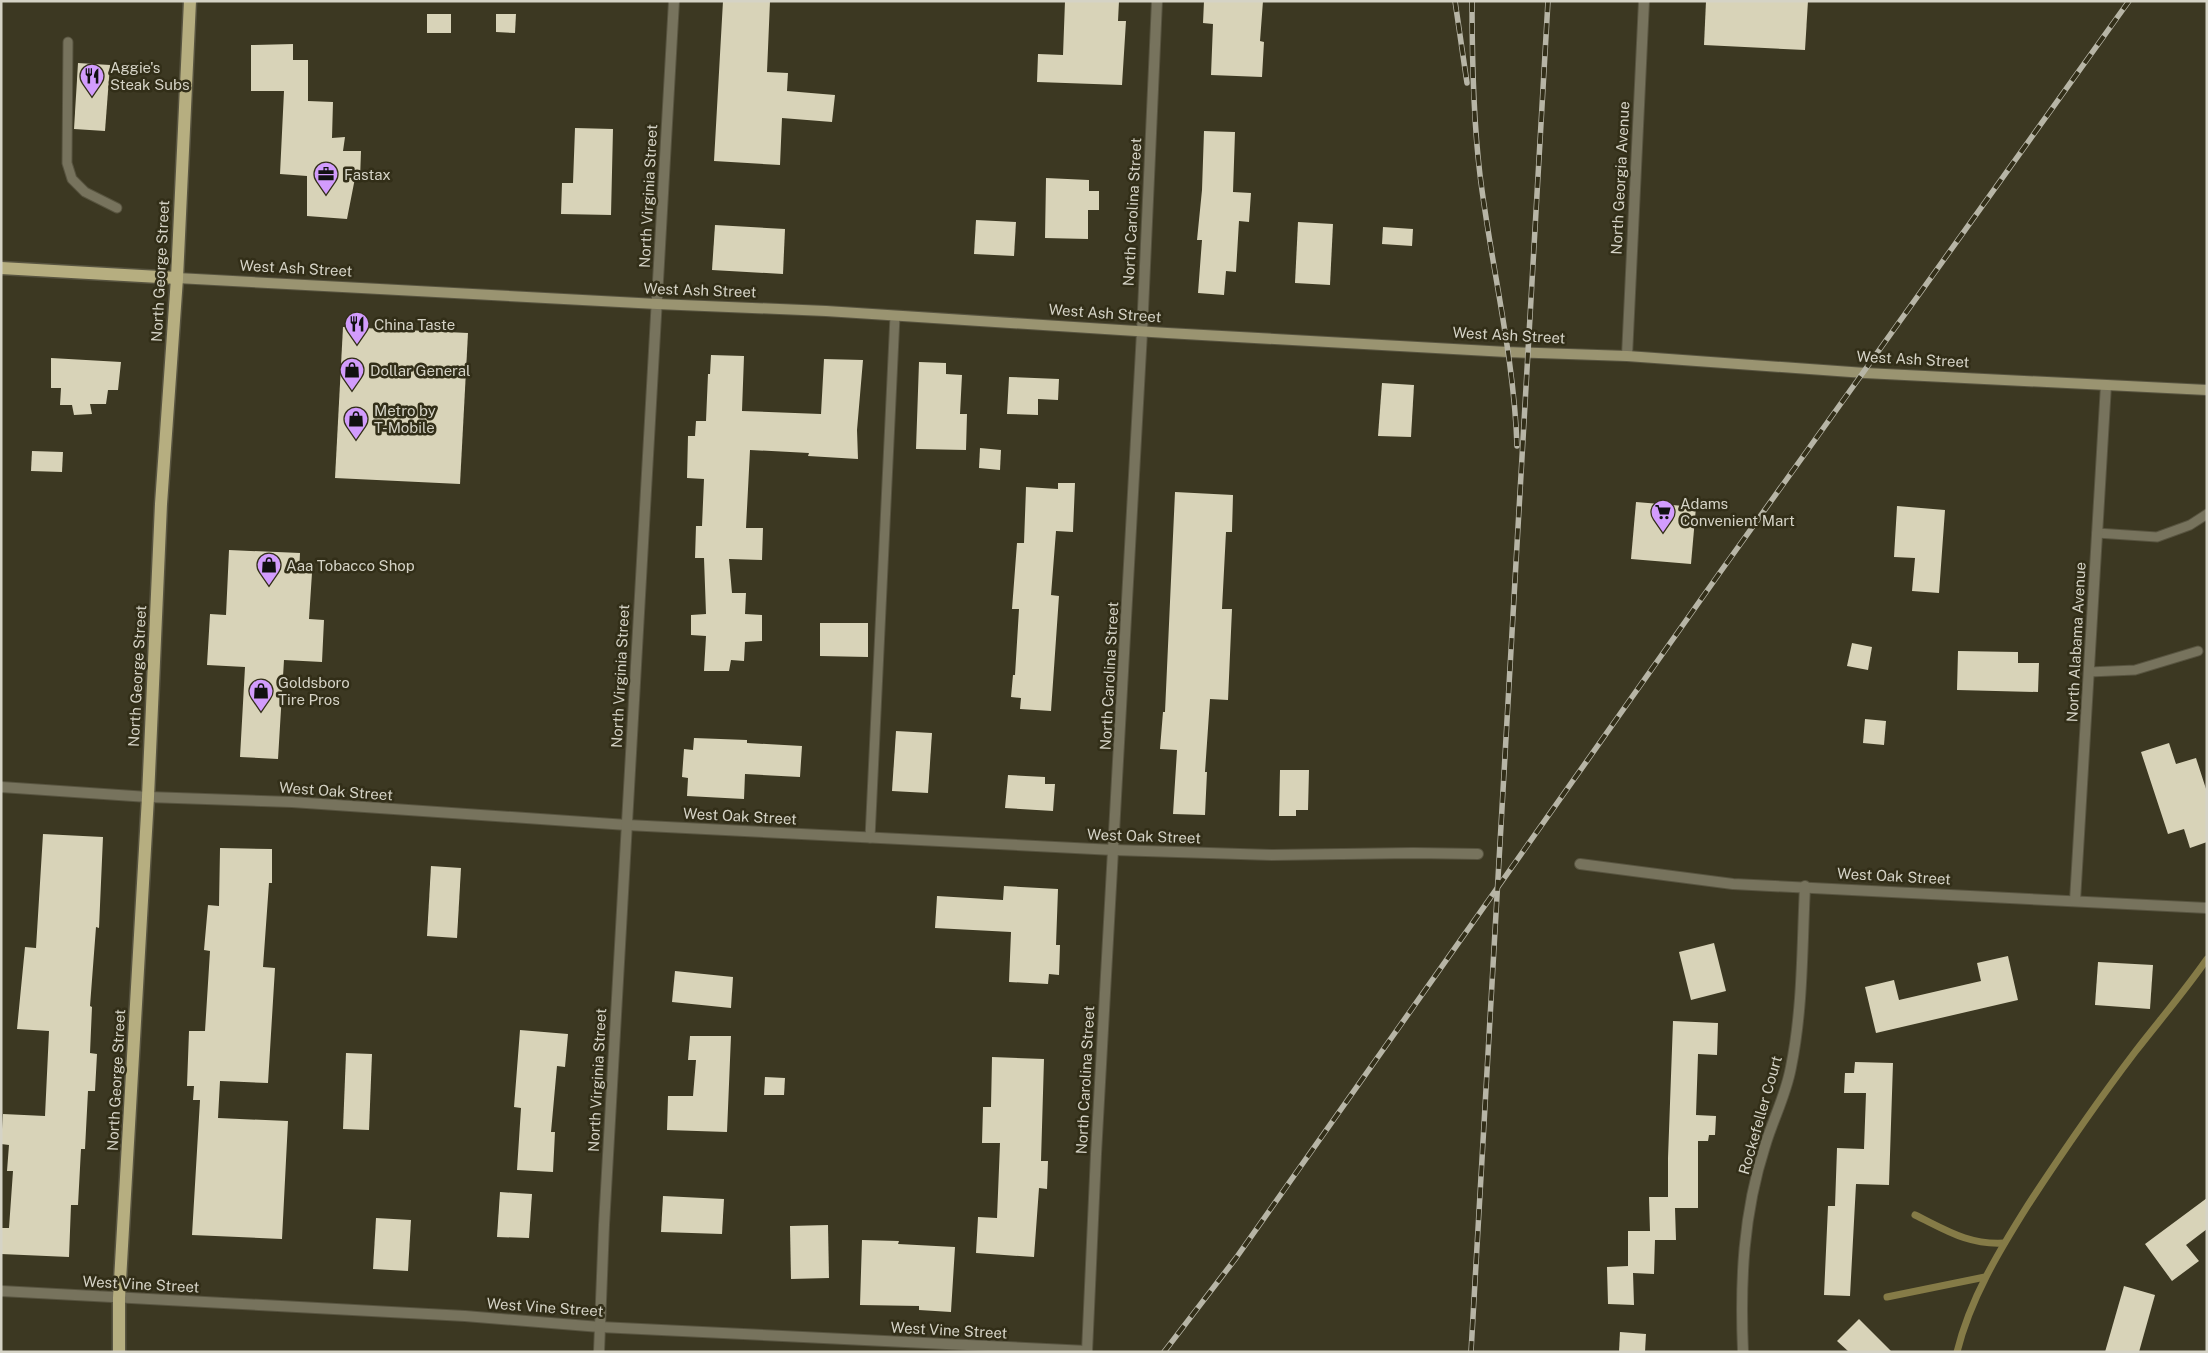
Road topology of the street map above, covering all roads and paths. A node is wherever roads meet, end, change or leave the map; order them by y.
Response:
1 (190, 1) edge
2 (674, 1) edge
3 (1157, 1) edge
4 (1644, 1) edge
5 (68, 42) dead end
6 (117, 208) dead end
7 (1, 268) edge
8 (177, 278) junction
9 (657, 304) junction
10 (895, 316) junction
11 (1142, 332) junction
12 (1627, 356) junction
13 (2106, 385) junction
14 (2207, 390) edge
15 (2207, 514) edge
16 (2097, 533) junction
17 (2198, 651) dead end
18 (2089, 672) junction
19 (1, 787) edge
20 (148, 797) junction
21 (627, 825) junction
22 (870, 838) junction
23 (1114, 850) junction
24 (1478, 854) dead end
25 (1580, 864) dead end
26 (1805, 886) junction
27 (2076, 901) junction
28 (2207, 908) edge
29 (1, 1291) edge
30 (119, 1298) junction
31 (600, 1327) junction
32 (119, 1352) edge
33 (599, 1352) edge
34 (1087, 1352) edge
35 (1743, 1352) edge

1 - 8 main road, North George Street
2 - 9 street, North Virginia Street
3 - 11 street, North Carolina Street
4 - 12 street, North Georgia Avenue
5 - 6 lane
7 - 8 main road, West Ash Street
8 - 9 main road, West Ash Street
8 - 20 main road, North George Street
9 - 10 main road, West Ash Street
9 - 21 street, North Virginia Street
10 - 11 main road, West Ash Street
10 - 22 lane
11 - 12 main road, West Ash Street
11 - 23 street, North Carolina Street
12 - 13 main road, West Ash Street
13 - 14 main road, West Ash Street
13 - 16 street, North Alabama Avenue
15 - 16 lane
16 - 18 street, North Alabama Avenue
17 - 18 lane
18 - 27 street, North Alabama Avenue
19 - 20 street, West Oak Street
20 - 21 street, West Oak Street
20 - 30 main road, North George Street
21 - 22 street, West Oak Street
21 - 31 street, North Virginia Street
22 - 23 street, West Oak Street
23 - 24 street, West Oak Street
23 - 34 street, North Carolina Street
25 - 26 street, West Oak Street
26 - 27 street, West Oak Street
26 - 35 street, Rockefeller Court
27 - 28 street, West Oak Street
29 - 30 street, West Vine Street
30 - 31 street, West Vine Street
30 - 32 main road, North George Street
31 - 33 street, North Virginia Street
31 - 34 street, West Vine Street

